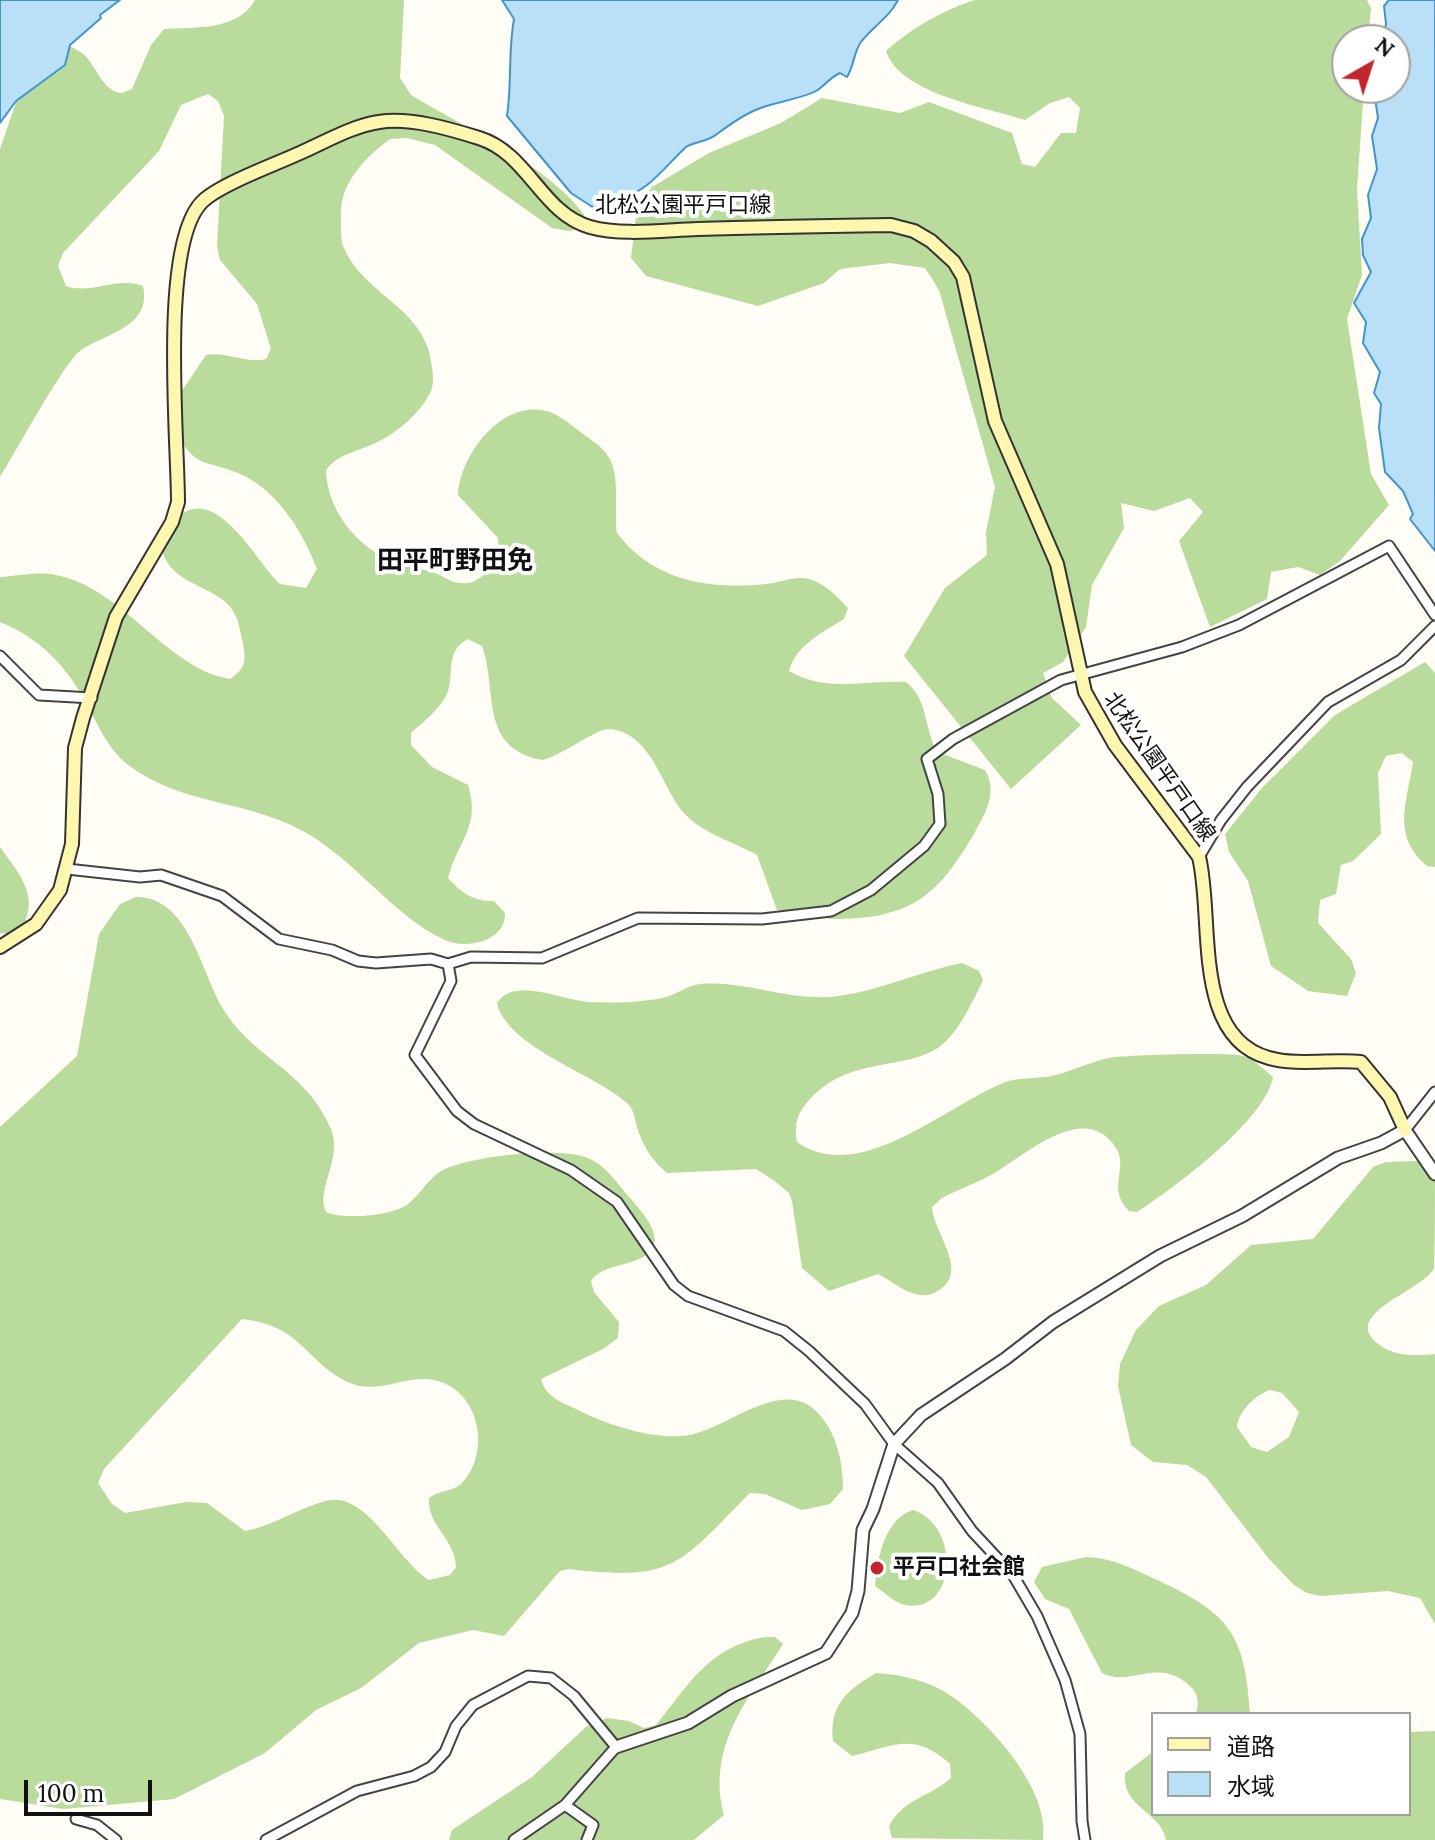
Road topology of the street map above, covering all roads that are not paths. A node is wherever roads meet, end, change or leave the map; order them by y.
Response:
1 (1435, 615) edge
2 (1435, 626) edge
3 (0, 656) edge
4 (1079, 675) junction
5 (92, 698) junction
6 (1199, 857) junction
7 (67, 869) junction
8 (0, 947) edge
9 (448, 964) junction
10 (1435, 1092) edge
11 (1405, 1130) junction
12 (1435, 1174) edge
13 (894, 1444) junction
14 (616, 1747) junction
15 (565, 1805) junction
16 (76, 1819) dead end
17 (116, 1840) edge
18 (266, 1840) edge
19 (514, 1840) edge
20 (587, 1840) edge
21 (1085, 1840) edge

1 - 4 street
2 - 6 street
3 - 5 street
4 - 5 main road, 北松公園平戸口線
4 - 6 main road, 北松公園平戸口線
4 - 9 street
5 - 7 main road, 北松公園平戸口線
6 - 11 main road, 北松公園平戸口線
7 - 8 main road, 北松公園平戸口線
7 - 9 street
9 - 13 street
10 - 11 street
11 - 12 street
11 - 13 street
13 - 14 street
13 - 21 street
14 - 15 street
14 - 18 street
15 - 19 street
15 - 20 street
16 - 17 street

